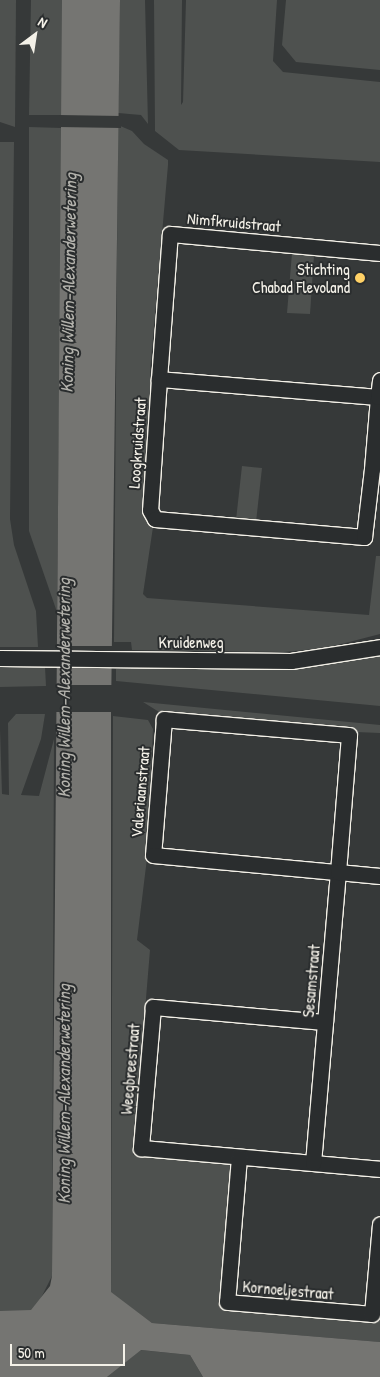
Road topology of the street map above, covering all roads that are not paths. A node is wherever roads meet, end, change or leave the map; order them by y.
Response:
1 (380, 253) edge
2 (159, 379) junction
3 (380, 380) edge
4 (378, 397) junction
5 (376, 469) edge
6 (380, 647) edge
7 (0, 658) edge
8 (349, 735) joint
9 (338, 872) junction
10 (380, 876) edge
11 (325, 1022) junction
12 (239, 1156) junction
13 (313, 1163) junction
14 (380, 1169) edge
15 (380, 1224) edge

1 - 2 street, Nimfkruidstraat
2 - 4 street, Loogkruidstraat
2 - 5 street, Loogkruidstraat
3 - 4 street
4 - 5 street
6 - 7 street, Kruidenweg
8 - 9 street, Sesamstraat
8 - 9 street, Valeriaanstraat
9 - 10 street, Valeriaanstraat
9 - 11 street, Sesamstraat
11 - 12 street, Weegbreestraat
11 - 13 street, Sesamstraat
12 - 13 street
12 - 15 street, Kornoeljestraat
13 - 14 street

